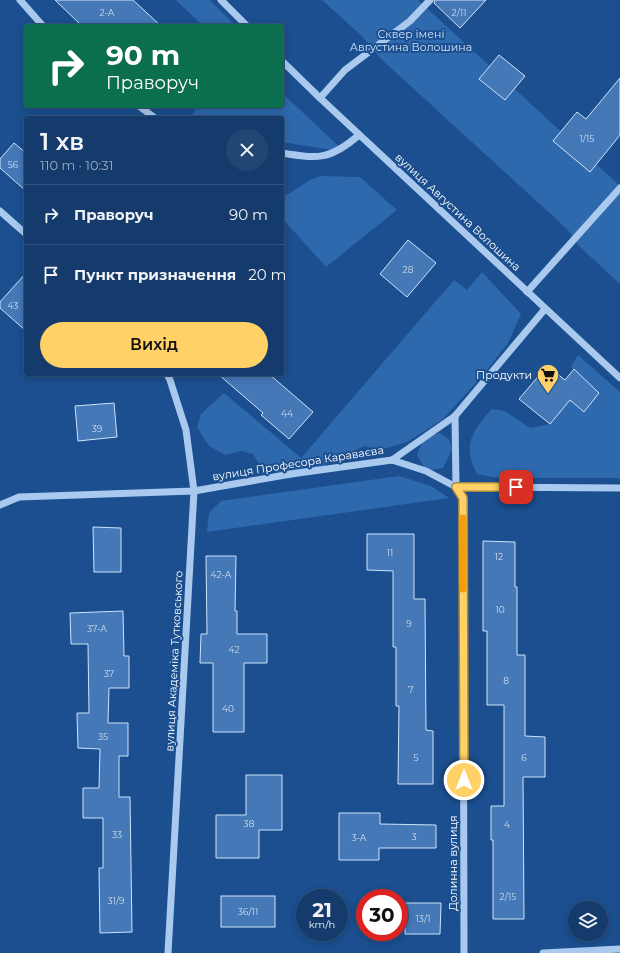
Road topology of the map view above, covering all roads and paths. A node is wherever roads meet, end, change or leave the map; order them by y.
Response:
1 (20, 0) edge
2 (220, 0) edge
3 (430, 0) edge
4 (41, 24) edge
5 (245, 24) edge
6 (284, 63) edge
7 (320, 98) junction
8 (142, 108) edge
9 (152, 116) edge
10 (359, 135) junction
11 (284, 153) edge
12 (620, 188) edge
13 (0, 211) edge
14 (24, 232) edge
15 (527, 292) junction
16 (545, 309) junction
17 (168, 376) edge
18 (620, 378) edge
19 (455, 416) junction
20 (392, 460) junction
21 (456, 487) junction
22 (620, 488) edge
23 (194, 491) junction
24 (0, 505) edge
25 (620, 949) edge
26 (168, 953) edge
27 (464, 953) edge
28 (543, 953) edge

1 - 4 street
2 - 5 street
3 - 7 street
6 - 7 street, вулиця Августина Волошина
7 - 10 street, вулиця Августина Волошина
8 - 9 street
10 - 11 street
10 - 15 street, вулиця Августина Волошина
12 - 15 street
13 - 14 street
15 - 16 street, вулиця Августина Волошина
16 - 18 street, вулиця Августина Волошина
16 - 19 street
17 - 23 street, вулиця Академіка Тутковського
19 - 20 street
19 - 21 street
20 - 21 street, вулиця Професора Караваєва
20 - 23 street, вулиця Професора Караваєва
21 - 22 street, вулиця Професора Караваєва
21 - 27 street, Долинна вулиця
23 - 24 street, вулиця Професора Караваєва
23 - 26 street, вулиця Академіка Тутковського
25 - 28 street

